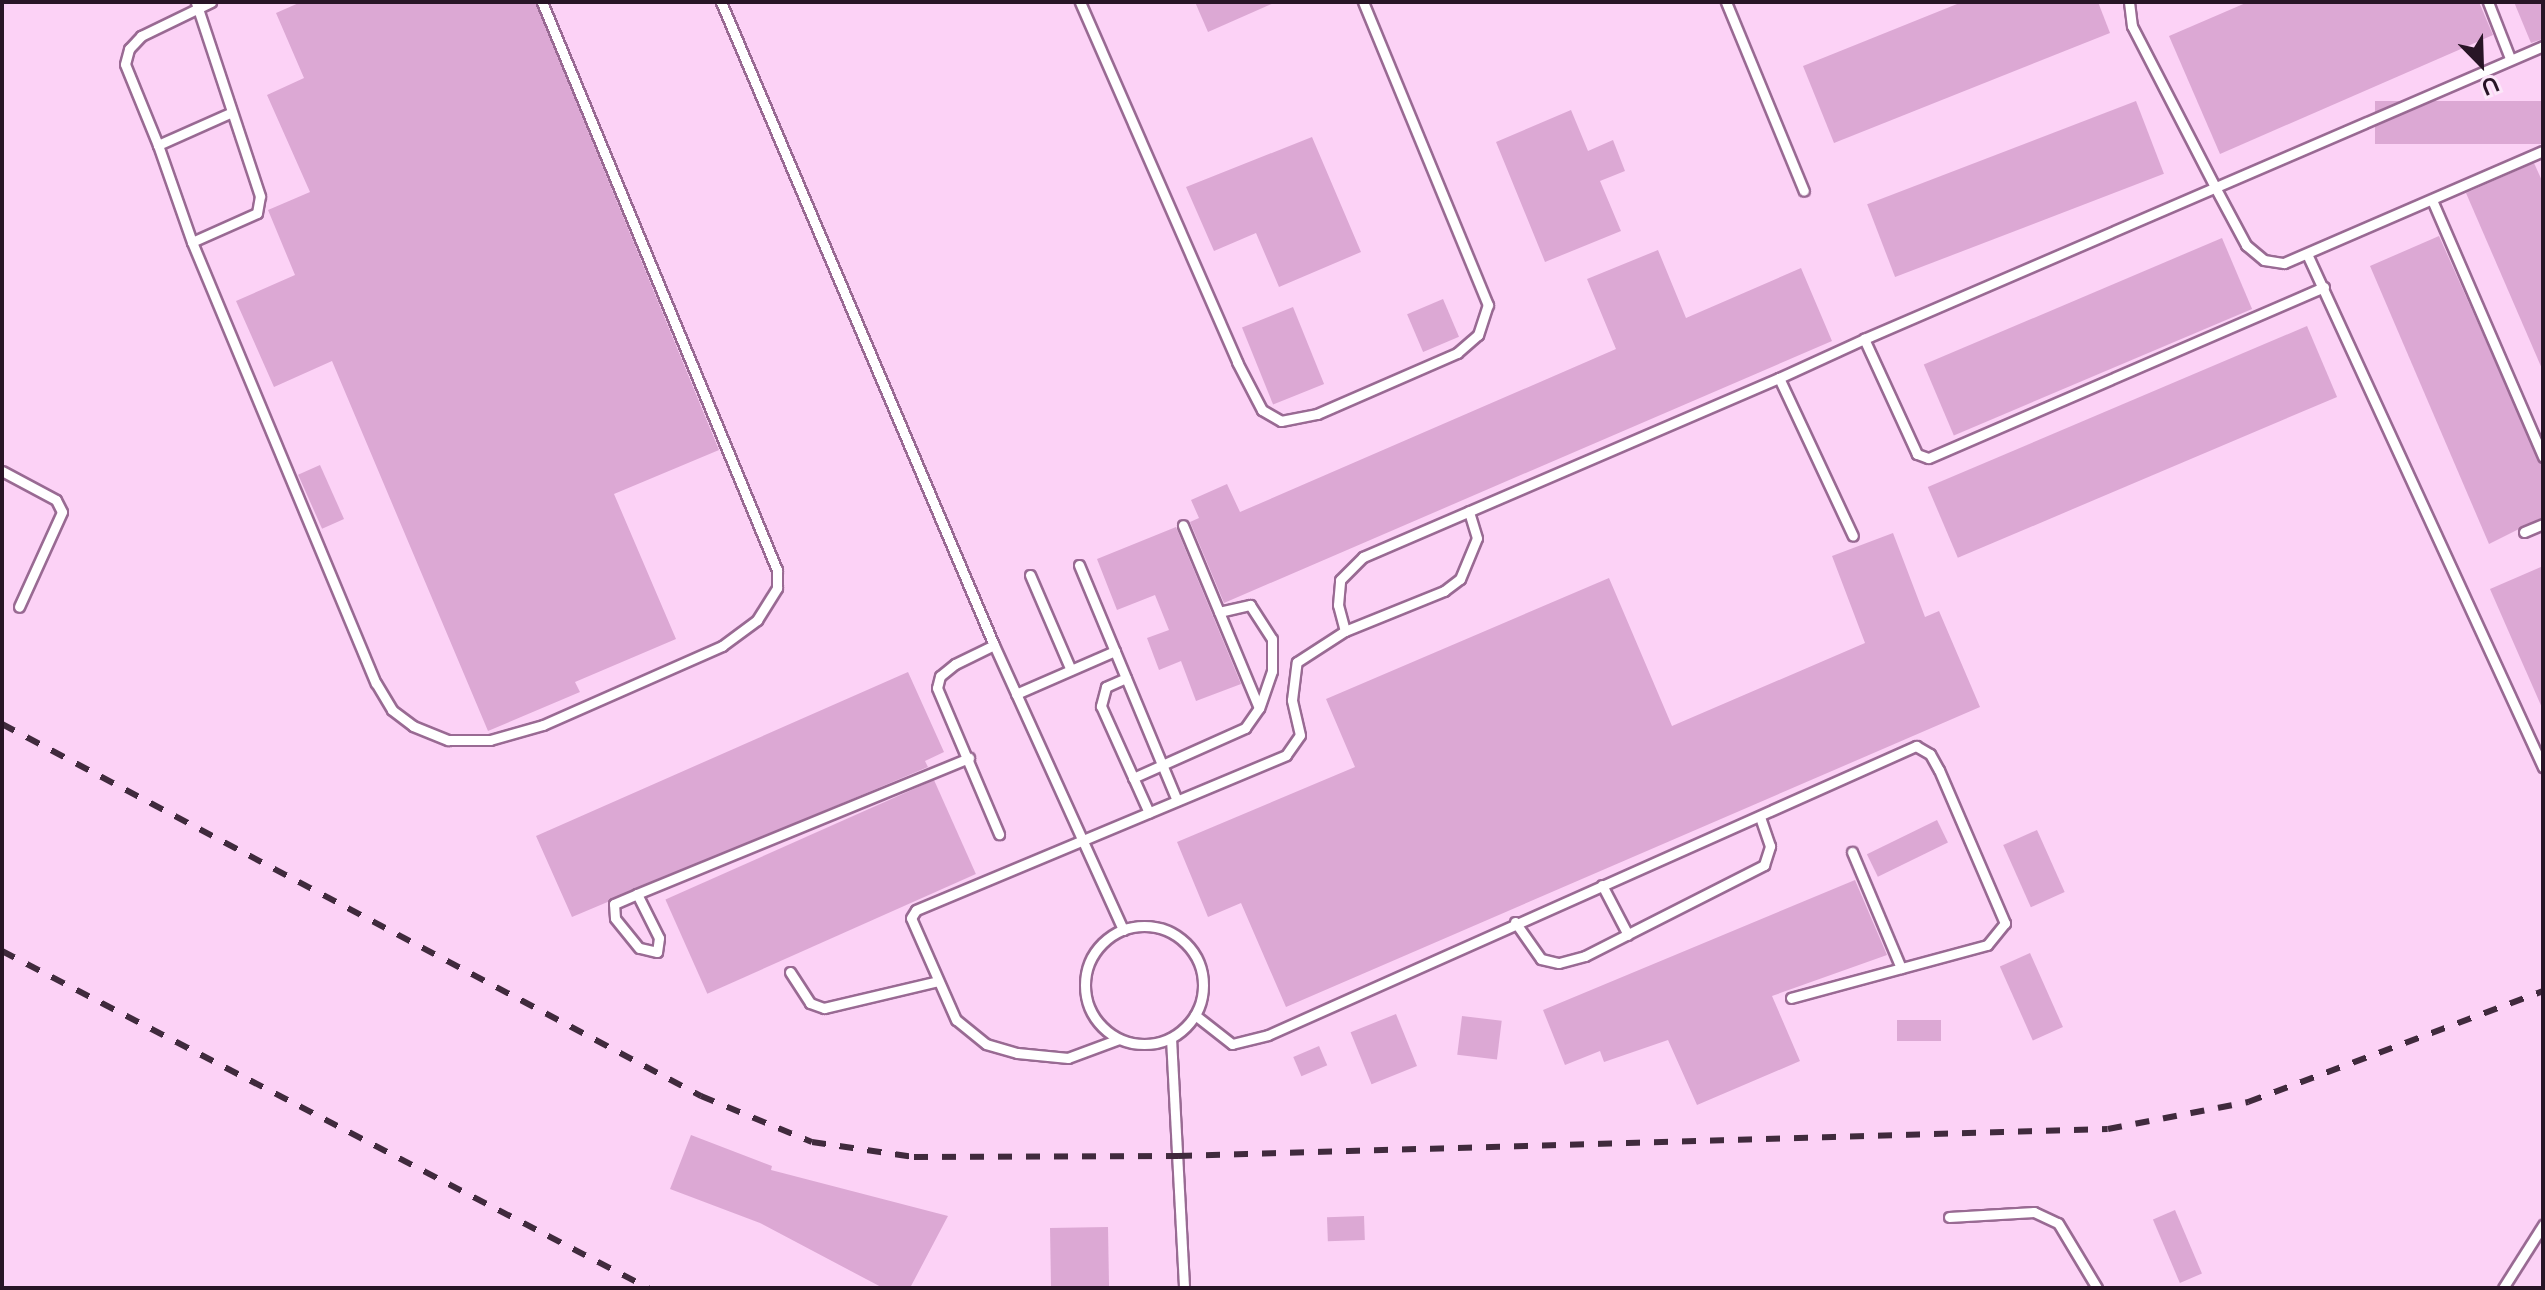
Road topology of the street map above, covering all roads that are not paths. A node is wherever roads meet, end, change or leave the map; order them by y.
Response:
1 (211, 2) edge
2 (542, 2) edge
3 (721, 2) edge
4 (1080, 2) edge
5 (1363, 2) edge
6 (1726, 2) edge
7 (2129, 2) edge
8 (2488, 2) edge
9 (197, 5) edge
10 (2543, 46) edge
11 (2510, 58) junction
12 (230, 113) junction
13 (158, 145) junction
14 (2543, 151) edge
15 (2216, 189) junction
16 (1804, 191) dead end
17 (2432, 200) junction
18 (192, 242) junction
19 (2307, 254) junction
20 (2324, 287) junction
21 (1864, 339) junction
22 (1779, 378) junction
23 (2543, 457) edge
24 (2, 471) edge
25 (1469, 511) junction
26 (2543, 524) edge
27 (1183, 525) dead end
28 (2524, 532) dead end
29 (1853, 536) dead end
30 (1079, 565) dead end
31 (1030, 575) dead end
32 (19, 607) dead end
33 (1219, 612) junction
34 (1345, 631) junction
35 (994, 645) junction
36 (1115, 651) junction
37 (1071, 670) junction
38 (1126, 678) junction
39 (1016, 694) junction
40 (1259, 708) junction
41 (969, 758) junction
42 (1162, 765) junction
43 (2543, 767) edge
44 (1133, 778) junction
45 (1177, 800) junction
46 (1149, 813) junction
47 (1760, 817) junction
48 (999, 834) dead end
49 (1080, 842) junction
50 (1852, 852) dead end
51 (1602, 885) junction
52 (637, 894) junction
53 (1515, 922) junction
54 (1123, 930) junction
55 (1628, 935) junction
56 (1901, 968) junction
57 (790, 972) dead end
58 (938, 981) junction
59 (1791, 998) dead end
60 (1195, 1015) junction
61 (1171, 1038) junction
62 (1119, 1039) junction
63 (1949, 1217) dead end
64 (2543, 1225) edge
65 (1184, 1288) edge
66 (2097, 1288) edge
67 (2503, 1288) edge

1 - 9 lane
2 - 18 lane
3 - 35 lane
4 - 5 lane
6 - 16 lane
7 - 15 lane
8 - 11 lane
9 - 12 lane
9 - 13 lane
10 - 11 lane
11 - 15 lane
12 - 13 lane
12 - 18 lane
13 - 18 lane
14 - 17 lane
15 - 19 lane
15 - 21 lane
17 - 19 lane
17 - 23 lane
19 - 20 lane
20 - 21 lane
20 - 43 lane
21 - 22 lane
22 - 25 lane
22 - 29 lane
24 - 32 lane
25 - 34 lane
25 - 34 lane
26 - 28 lane
27 - 33 lane
30 - 36 lane
31 - 37 lane
33 - 40 lane
33 - 40 lane
34 - 45 lane
35 - 39 lane
35 - 41 lane
36 - 37 lane
36 - 38 lane
37 - 39 lane
38 - 42 lane
38 - 44 lane
39 - 49 lane
40 - 42 lane
41 - 48 lane
41 - 52 lane
42 - 44 lane
42 - 45 lane
44 - 46 lane
45 - 46 lane
46 - 49 lane
47 - 51 lane
47 - 55 lane
47 - 56 lane
49 - 54 lane
49 - 58 lane
50 - 56 lane
51 - 53 lane
51 - 55 lane
52 - 52 lane
53 - 55 lane
53 - 60 lane
54 - 60 lane
54 - 62 lane
56 - 59 lane
57 - 58 lane
58 - 62 lane
60 - 61 lane
61 - 62 lane
61 - 65 lane
63 - 66 lane
64 - 67 lane

